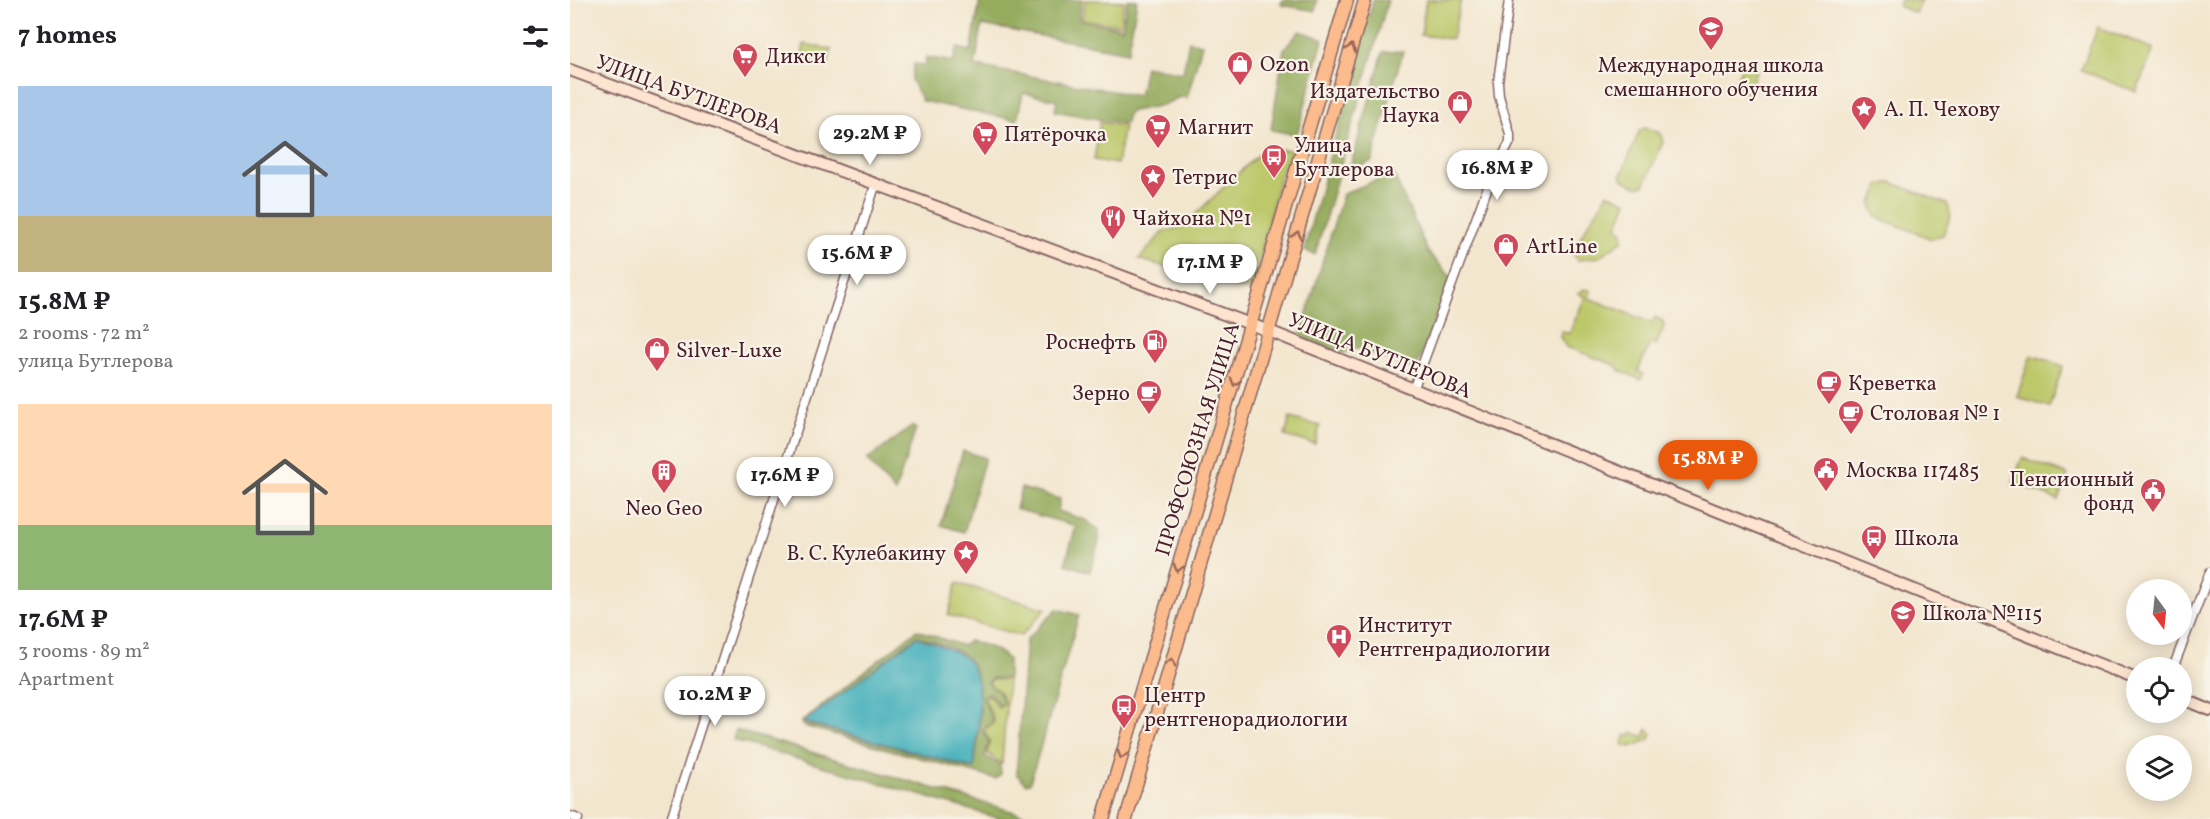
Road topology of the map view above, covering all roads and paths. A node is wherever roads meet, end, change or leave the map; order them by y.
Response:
1 (1347, 0) edge
2 (1365, 0) edge
3 (1509, 0) edge
4 (570, 70) edge
5 (876, 183) junction
6 (1252, 326) junction
7 (1269, 332) junction
8 (1413, 390) junction
9 (2210, 572) edge
10 (2177, 657) edge
11 (2126, 675) edge
12 (2192, 703) edge
13 (2210, 710) edge
14 (570, 816) edge
15 (578, 819) edge
16 (671, 819) edge
17 (1103, 819) edge
18 (1126, 819) edge

1 - 6 main road, ПРОФСОЮЗНАЯ УЛИЦА
7 -> 2 main road, ПРОФСОЮЗНАЯ УЛИЦА
3 - 8 street
4 - 5 street, УЛИЦА БУТЛЕРОВА
5 - 6 street, УЛИЦА БУТЛЕРОВА
5 - 16 street
6 - 7 street, УЛИЦА БУТЛЕРОВА
6 -> 17 main road, ПРОФСОЮЗНАЯ УЛИЦА
7 - 8 street, УЛИЦА БУТЛЕРОВА
18 -> 7 main road, ПРОФСОЮЗНАЯ УЛИЦА
8 - 11 street, УЛИЦА БУТЛЕРОВА
9 - 10 street
12 - 13 street
14 - 15 street

